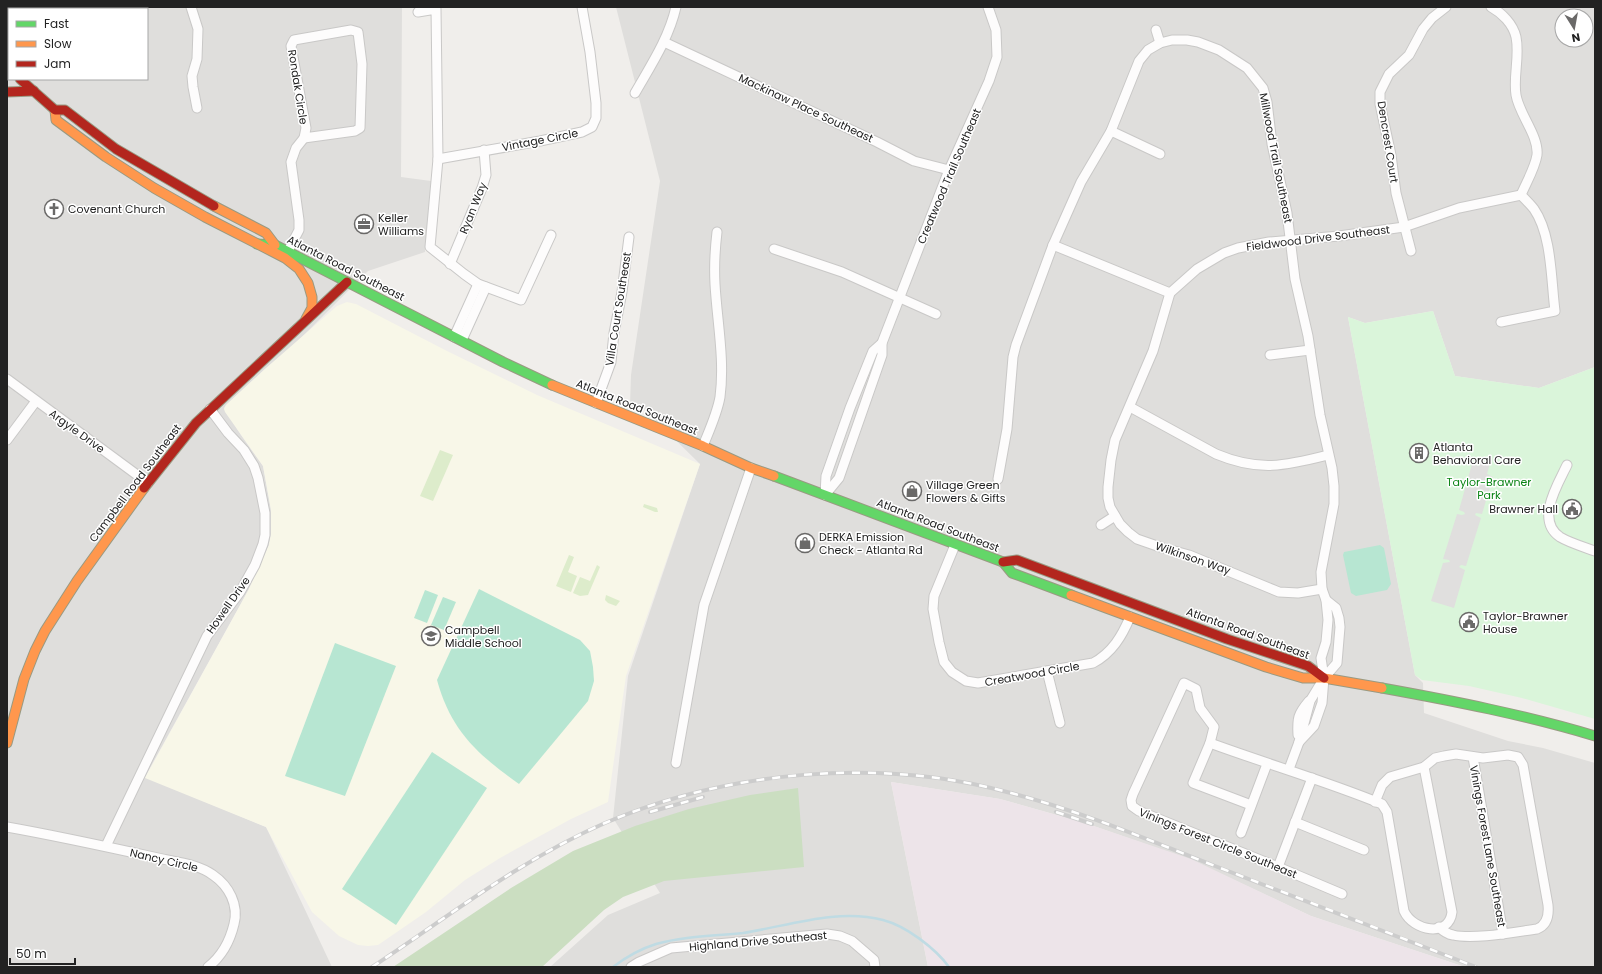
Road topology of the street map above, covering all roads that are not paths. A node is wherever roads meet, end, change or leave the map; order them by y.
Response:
1 (191, 7) edge
2 (446, 7) edge
3 (582, 7) edge
4 (676, 7) edge
5 (988, 7) edge
6 (1446, 7) edge
7 (1491, 7) edge
8 (436, 9) junction
9 (418, 12) dead end
10 (1156, 30) dead end
11 (664, 42) junction
12 (1160, 43) junction
13 (21, 80) edge
14 (34, 91) junction
15 (7, 92) edge
16 (635, 92) dead end
17 (197, 108) dead end
18 (55, 110) junction
19 (1111, 130) junction
20 (304, 138) junction
21 (484, 150) junction
22 (1160, 154) dead end
23 (438, 159) junction
24 (949, 170) junction
25 (1521, 195) junction
26 (1404, 227) junction
27 (718, 232) dead end
28 (551, 235) dead end
29 (629, 237) dead end
30 (1290, 241) junction
31 (258, 244) junction
32 (275, 245) junction
33 (1053, 245) junction
34 (774, 249) dead end
35 (288, 251) junction
36 (1411, 251) dead end
37 (450, 264) junction
38 (347, 282) junction
39 (482, 285) junction
40 (1170, 293) junction
41 (899, 297) junction
42 (936, 314) dead end
43 (304, 322) junction
44 (1501, 322) dead end
45 (458, 338) junction
46 (1310, 350) junction
47 (1270, 355) dead end
48 (7, 379) edge
49 (36, 401) junction
50 (596, 403) junction
51 (1130, 407) junction
52 (210, 410) junction
53 (7, 440) edge
54 (703, 446) junction
55 (1328, 455) junction
56 (1567, 465) dead end
57 (751, 468) junction
58 (998, 480) dead end
59 (148, 483) junction
60 (824, 495) junction
61 (1115, 516) junction
62 (1101, 524) dead end
63 (955, 545) junction
64 (1595, 551) edge
65 (1003, 562) junction
66 (1322, 589) junction
67 (1326, 600) junction
68 (1130, 617) junction
69 (1047, 671) junction
70 (1324, 678) junction
71 (1060, 723) dead end
72 (1595, 736) edge
73 (1299, 742) junction
74 (7, 743) edge
75 (1210, 743) junction
76 (1473, 757) junction
77 (676, 763) dead end
78 (1267, 764) junction
79 (1424, 767) junction
80 (1289, 769) junction
81 (1312, 778) junction
82 (1375, 802) junction
83 (1251, 805) junction
84 (1295, 822) junction
85 (7, 827) edge
86 (1241, 833) dead end
87 (106, 846) junction
88 (1364, 850) dead end
89 (1278, 867) junction
90 (1342, 894) dead end
91 (1439, 927) junction
92 (1504, 934) junction
93 (640, 964) edge
94 (208, 967) edge
95 (631, 967) edge
96 (875, 967) edge

1 - 17 street
2 - 8 street
3 - 21 street, Vintage Circle
4 - 11 street
5 - 24 street, Creatwood Trail Southeast
6 - 26 street, Dencrest Court
7 - 25 street
8 - 9 street
8 - 23 street
10 - 12 street
11 - 16 street
11 - 24 street, Mackinaw Place Southeast
12 - 19 street, Millwood Trail Southeast
12 - 30 street, Millwood Trail Southeast
13 - 14 main road, Atlanta Road Southeast
14 - 15 main road
14 - 18 main road, Atlanta Road Southeast
18 - 31 main road, Atlanta Road Southeast
18 - 32 main road, Atlanta Road Southeast
19 - 22 street
19 - 33 street, Millwood Trail Southeast
20 - 20 street, Rondak Circle
20 - 35 street, Rondak Circle
21 - 23 street, Vintage Circle
21 - 37 street, Ryan Way
23 - 37 street
24 - 41 street, Creatwood Trail Southeast
25 - 26 street, Fieldwood Drive Southeast
25 - 44 street
26 - 30 street, Fieldwood Drive Southeast
26 - 36 street, Dencrest Court
27 - 54 street
28 - 39 street
29 - 50 street, Villa Court Southeast
30 - 40 street, Fieldwood Drive Southeast
30 - 46 street, Millwood Trail Southeast
31 - 32 main road, Atlanta Road Southeast
31 - 43 main road
32 - 35 main road, Atlanta Road Southeast
33 - 40 street
33 - 58 street, Millwood Trail Southeast
34 - 41 street
35 - 38 main road, Atlanta Road Southeast
37 - 39 street
38 - 43 main road, Campbell Road Southeast
38 - 45 main road, Atlanta Road Southeast
39 - 45 street
40 - 51 street
41 - 42 street
41 - 60 street, Creatwood Trail Southeast
43 - 52 main road, Campbell Road Southeast
45 - 50 main road, Atlanta Road Southeast
46 - 47 street
46 - 55 street, Millwood Trail Southeast
48 - 49 street, Argyle Drive
49 - 53 street
49 - 59 street, Argyle Drive
50 - 54 main road, Atlanta Road Southeast
51 - 55 street
51 - 61 street, Wilkinson Way
52 - 59 main road, Campbell Road Southeast
52 - 87 street, Howell Drive
54 - 57 main road, Atlanta Road Southeast
55 - 66 street, Millwood Trail Southeast
56 - 64 street
57 - 60 main road, Atlanta Road Southeast
57 - 77 street
59 - 74 main road, Campbell Road Southeast
60 - 63 main road, Atlanta Road Southeast
61 - 62 street
61 - 66 street, Wilkinson Way
63 - 65 main road, Atlanta Road Southeast
63 - 69 street, Creatwood Circle
65 - 68 main road, Atlanta Road Southeast
65 - 70 main road, Atlanta Road Southeast
66 - 67 street, Millwood Trail Southeast
67 - 70 street, Millwood Trail Southeast
67 - 70 street, Millwood Trail Southeast
68 - 69 street, Creatwood Circle
68 - 70 main road, Atlanta Road Southeast
69 - 71 street
70 - 72 main road, Atlanta Road Southeast
70 - 73 street
70 - 73 street
73 - 80 street
75 - 78 street
75 - 83 street, Vinings Forest Circle Southeast
75 - 89 street, Vinings Forest Circle Southeast
76 - 79 street, Vinings Forest Lane Southeast
76 - 92 street, Vinings Forest Lane Southeast
76 - 92 street, Vinings Forest Lane Southeast
78 - 80 street
78 - 83 street, Vinings Forest Circle Southeast
79 - 82 street, Vinings Forest Lane Southeast
79 - 91 street
80 - 81 street, Vinings Forest Lane Southeast
81 - 82 street, Vinings Forest Lane Southeast
81 - 84 street
82 - 91 street, Vinings Forest Lane Southeast
83 - 86 street, Vinings Forest Circle Southeast
84 - 88 street
84 - 89 street
85 - 87 street, Nancy Circle
87 - 94 street, Nancy Circle
89 - 90 street, Vinings Forest Circle Southeast
91 - 92 street, Vinings Forest Lane Southeast
93 - 95 street, Highland Drive Southeast
93 - 96 street, Highland Drive Southeast

